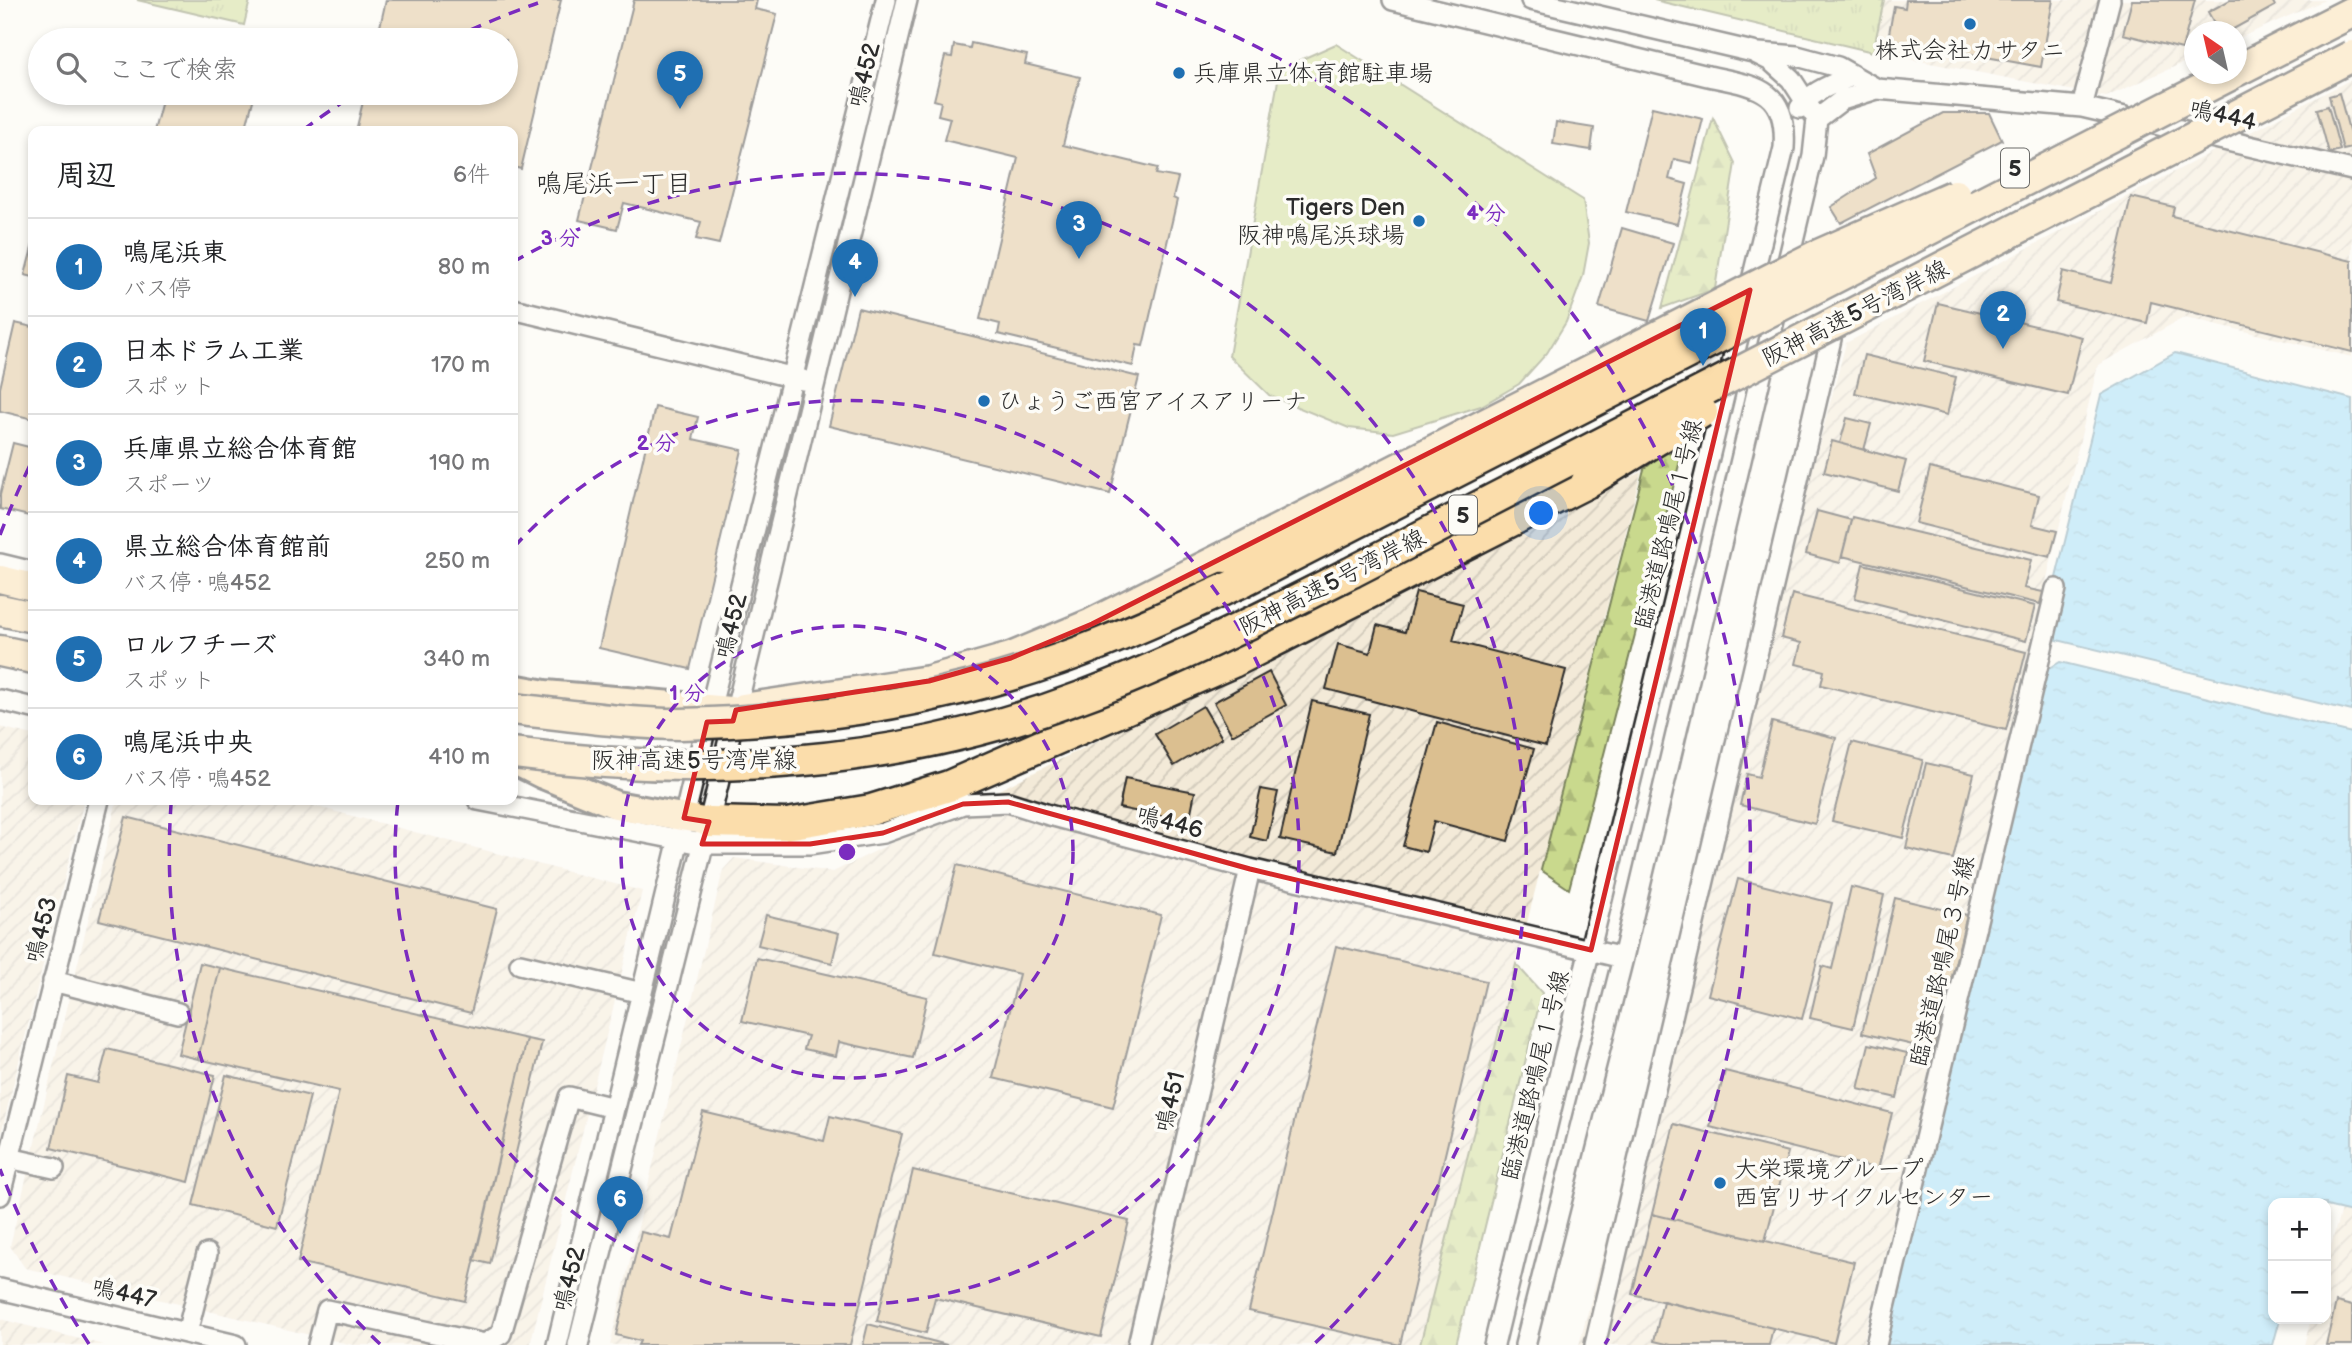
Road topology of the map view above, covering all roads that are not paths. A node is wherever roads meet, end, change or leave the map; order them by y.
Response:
1 (886, 0) edge
2 (907, 0) edge
3 (1393, 0) edge
4 (1531, 0) edge
5 (2110, 0) edge
6 (2342, 17) edge
7 (1754, 52) junction
8 (2352, 56) edge
9 (2247, 57) edge
10 (2247, 65) edge
11 (1852, 75) junction
12 (2192, 84) edge
13 (2211, 84) edge
14 (1877, 89) junction
15 (1805, 100) junction
16 (2082, 107) junction
17 (1817, 119) junction
18 (1785, 130) junction
19 (2352, 170) edge
20 (1895, 292) junction
21 (518, 310) edge
22 (1831, 340) dead end
23 (792, 377) junction
24 (815, 382) junction
25 (0, 564) edge
26 (28, 571) edge
27 (0, 579) edge
28 (28, 586) edge
29 (2056, 589) dead end
30 (0, 610) edge
31 (28, 616) edge
32 (0, 651) edge
33 (28, 657) edge
34 (518, 689) edge
35 (0, 700) edge
36 (28, 707) edge
37 (518, 709) edge
38 (723, 710) junction
39 (518, 754) edge
40 (518, 762) edge
41 (98, 805) edge
42 (514, 805) edge
43 (693, 830) junction
44 (1250, 869) junction
45 (1591, 950) junction
46 (1623, 958) junction
47 (520, 964) dead end
48 (53, 982) junction
49 (642, 993) junction
50 (178, 1013) dead end
51 (614, 1108) junction
52 (9, 1157) junction
53 (54, 1168) dead end
54 (0, 1195) edge
55 (207, 1254) dead end
56 (0, 1289) edge
57 (187, 1333) junction
58 (236, 1345) edge
59 (318, 1345) edge
60 (557, 1345) edge
61 (578, 1345) edge
62 (1138, 1345) edge
63 (1494, 1345) edge
64 (1525, 1345) edge
65 (1595, 1345) edge
66 (1876, 1345) edge

1 - 23 street, 鳴452
2 - 24 street, 鳴452
3 - 18 street
4 - 7 street
5 - 16 street
6 - 9 highway, 5
6 - 10 highway, 阪神高速5号湾岸線 / 5
7 - 11 street
7 - 15 street
8 - 20 highway, 阪神高速5号湾岸線 / 5, bridge
11 - 14 street
11 - 15 street
12 - 38 highway, 5, bridge
13 - 37 highway, 阪神高速5号湾岸線 / 5, bridge
14 - 16 street, 鳴444
14 - 17 street
15 - 17 street
15 - 18 street
16 - 19 street, 鳴444
17 - 46 street
18 - 45 street, 臨港道路鳴尾１号線
20 - 39 highway, 阪神高速5号湾岸線 / 5, bridge
20 - 43 highway, 5, bridge
21 - 23 street
22 - 65 street
23 - 24 street
23 - 38 street, 鳴452
24 - 38 street, 鳴452
25 - 26 street
27 - 28 main road
29 - 66 street, 臨港道路鳴尾３号線
30 - 31 highway
32 - 33 highway
34 - 38 main road
35 - 36 street
38 - 43 street, 鳴452
40 - 43 main road
41 - 48 street, 鳴453
42 - 43 street, 鳴446
43 - 44 street, 鳴446
43 - 49 street, 鳴452
43 - 61 street, 鳴452
44 - 45 street, 鳴446
44 - 62 street, 鳴451
45 - 46 street, 鳴446
45 - 63 street, 臨港道路鳴尾１号線
46 - 64 street
47 - 49 street
48 - 50 street
48 - 52 street, 鳴453
49 - 51 street, 鳴452
51 - 59 street
51 - 60 street, 鳴452
52 - 53 street
52 - 54 street, 鳴453
55 - 57 street
56 - 57 street, 鳴447
57 - 58 street, 鳴447

